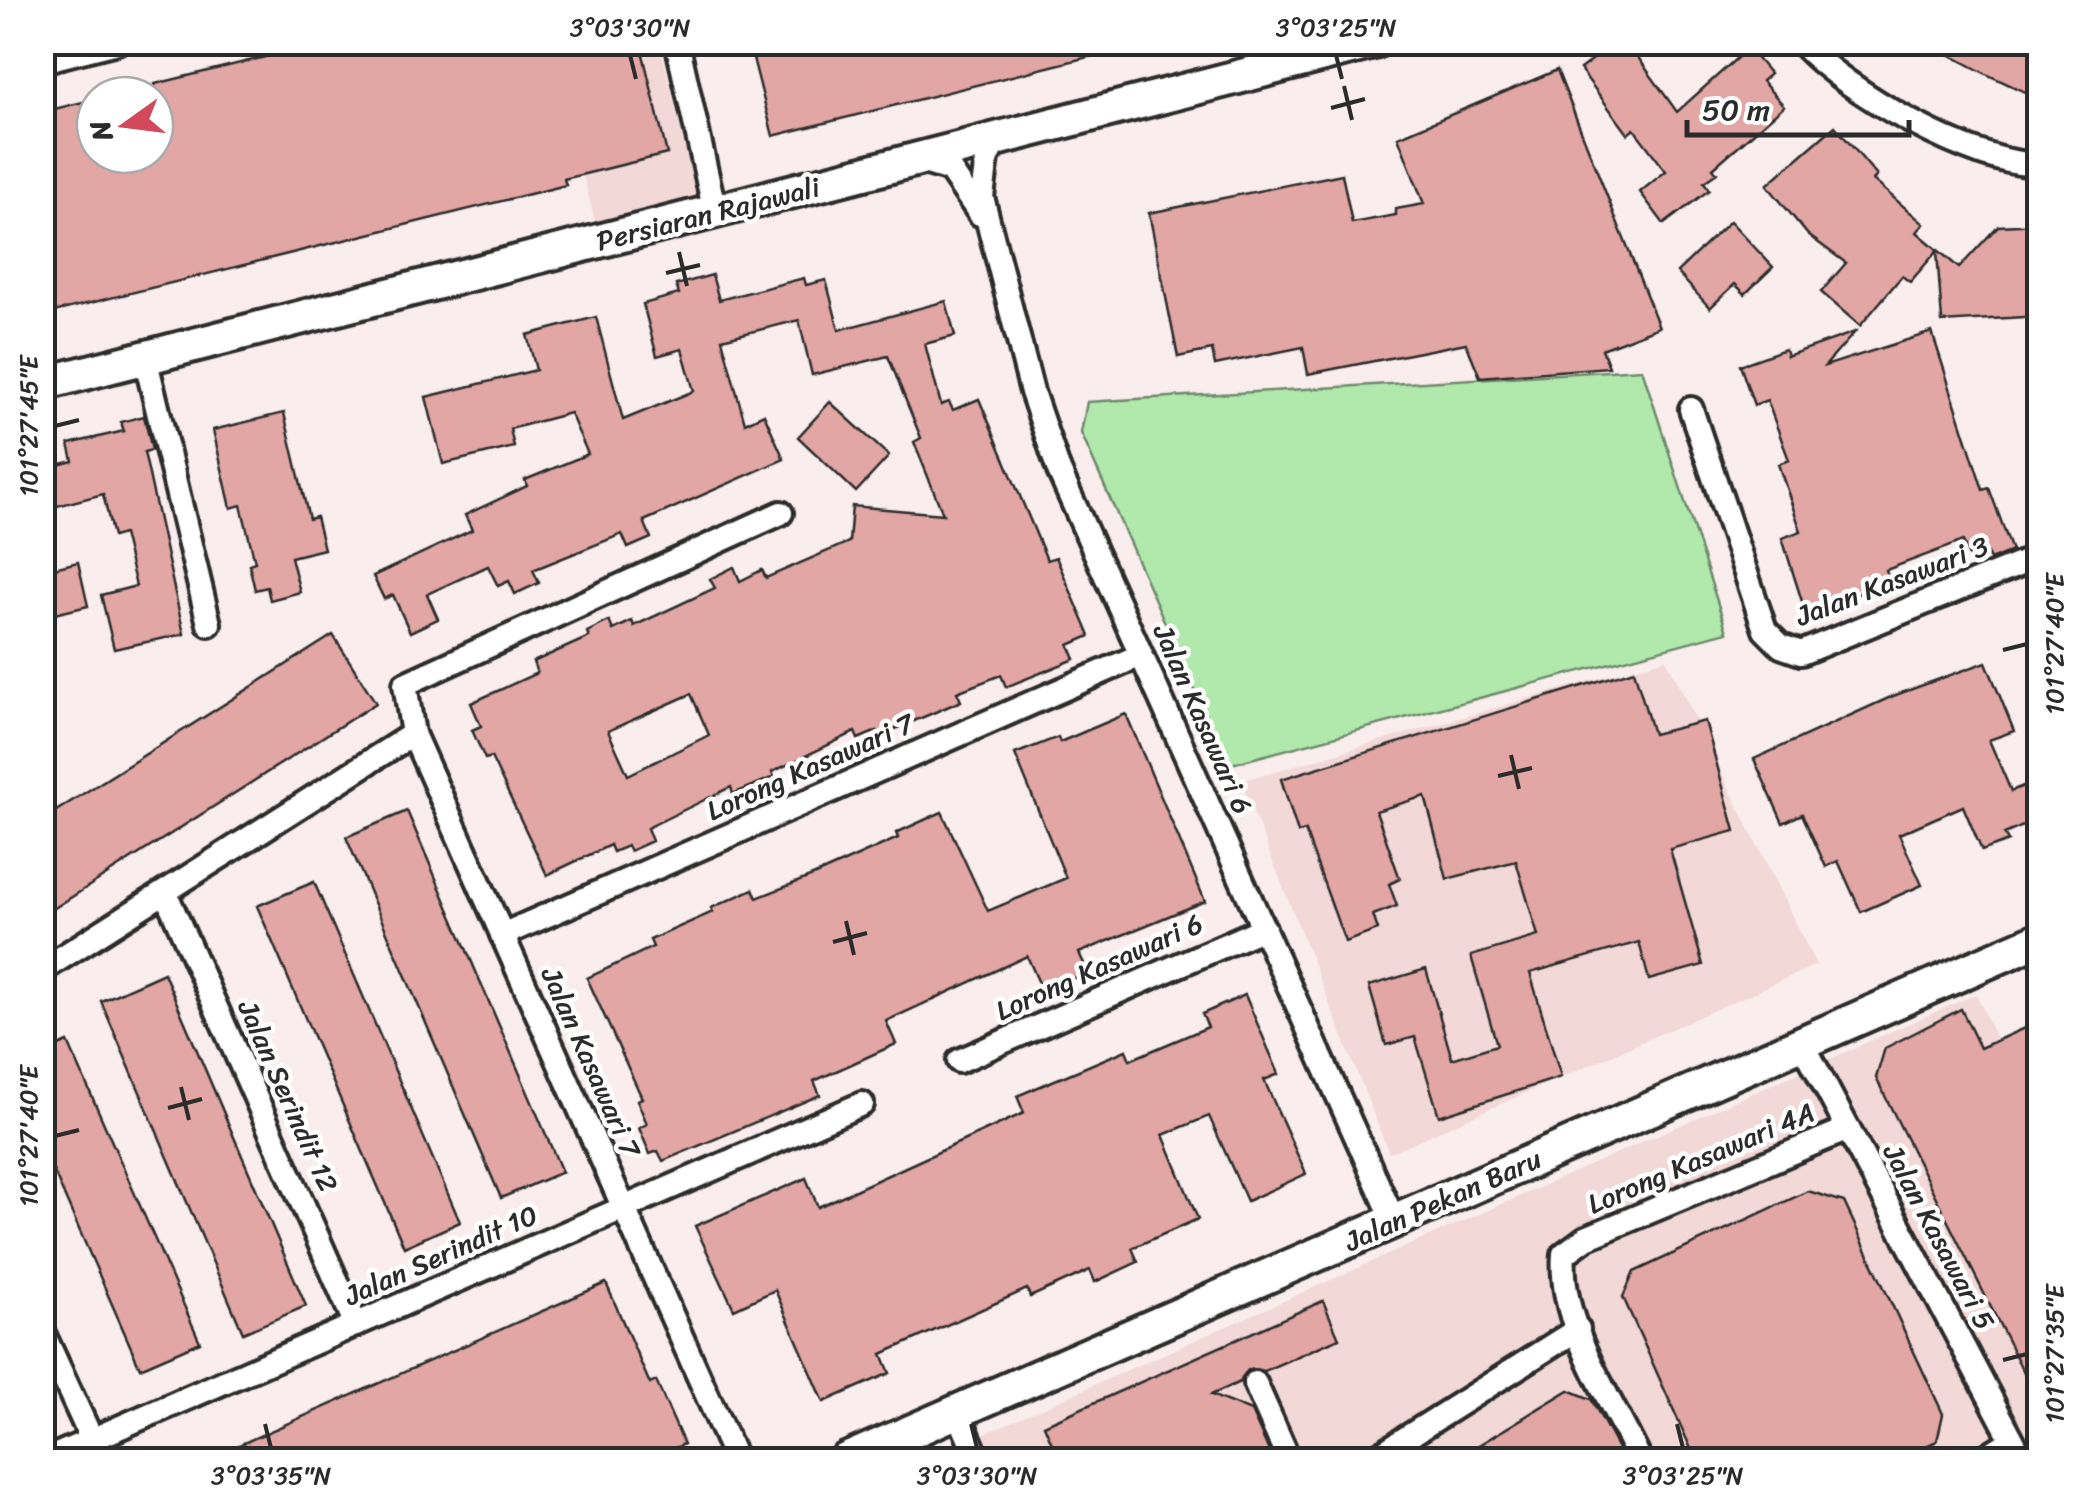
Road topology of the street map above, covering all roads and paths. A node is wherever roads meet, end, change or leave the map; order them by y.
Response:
1 (118, 42) edge
2 (677, 42) edge
3 (1374, 42) edge
4 (1801, 42) edge
5 (57, 53) edge
6 (997, 140) junction
7 (917, 160) junction
8 (2040, 164) edge
9 (715, 212) junction
10 (989, 230) junction
11 (146, 357) junction
12 (42, 384) edge
13 (1690, 409) dead end
14 (781, 513) dead end
15 (2040, 556) edge
16 (209, 624) dead end
17 (1141, 656) junction
18 (413, 734) junction
19 (165, 892) junction
20 (1264, 928) junction
21 (502, 934) junction
22 (2040, 939) edge
23 (42, 970) edge
24 (1802, 1042) junction
25 (959, 1062) dead end
26 (862, 1104) dead end
27 (1848, 1130) junction
28 (624, 1208) junction
29 (1394, 1221) junction
30 (356, 1325) junction
31 (1578, 1329) junction
32 (42, 1331) edge
33 (1255, 1383) dead end
34 (958, 1412) junction
35 (92, 1440) junction
36 (2018, 1450) edge
37 (45, 1460) edge
38 (736, 1460) edge
39 (846, 1460) edge
40 (978, 1460) edge
41 (1289, 1460) edge
42 (1370, 1460) edge
43 (1640, 1460) edge
44 (1980, 1460) edge

1 - 5 street
2 - 9 street
3 - 6 street, Persiaran Rajawali
4 - 8 street
6 - 7 street, Persiaran Rajawali
6 - 10 street
7 - 9 street, Persiaran Rajawali
7 - 10 street
9 - 11 street, Persiaran Rajawali
10 - 17 street, Jalan Kasawari 6
11 - 12 street, Persiaran Rajawali
11 - 16 street
13 - 15 street, Jalan Kasawari 3
14 - 18 street, Jalan Kasawari 7
17 - 20 street, Jalan Kasawari 6
17 - 21 street, Lorong Kasawari 7
18 - 19 street
18 - 21 street, Jalan Kasawari 7
19 - 23 street
19 - 30 street, Jalan Serindit 12
20 - 25 street, Lorong Kasawari 6
20 - 29 street, Jalan Kasawari 6
21 - 28 street, Jalan Kasawari 7
22 - 24 street, Jalan Pekan Baru
24 - 27 street, Jalan Kasawari 5
24 - 29 street, Jalan Pekan Baru
26 - 28 street, Jalan Serindit 10
27 - 31 street, Lorong Kasawari 4A
27 - 36 street, Jalan Kasawari 5
28 - 30 street, Jalan Serindit 10
28 - 38 street, Jalan Kasawari 7
29 - 34 street, Jalan Pekan Baru
30 - 35 street, Jalan Serindit 10
31 - 42 street
31 - 43 street, Lorong Kasawari 4A
32 - 35 street
33 - 41 street
34 - 39 street, Jalan Pekan Baru
34 - 40 street
35 - 37 street, Jalan Serindit 10
36 - 44 street

